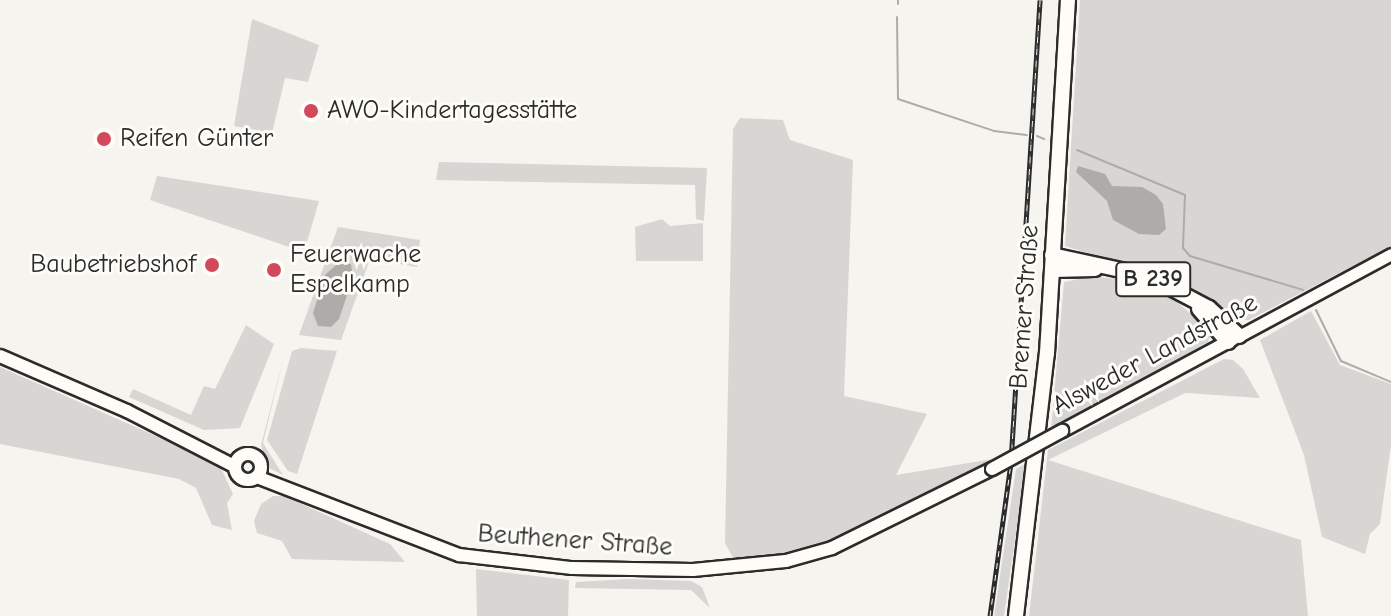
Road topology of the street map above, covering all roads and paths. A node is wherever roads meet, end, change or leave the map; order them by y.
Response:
1 (1068, 0) edge
2 (1391, 254) edge
3 (1052, 262) junction
4 (1234, 339) junction
5 (0, 356) edge
6 (236, 462) junction
7 (259, 472) junction
8 (715, 569) joint
9 (1016, 616) edge

1 - 3 main road, Bremer Straße
2 - 4 street, Alsweder Landstraße
3 - 4 main road, B 239
3 - 9 main road, Bremer Straße
4 - 8 main road, Alsweder Landstraße, bridge
5 - 6 main road
6 - 7 main road
6 - 7 main road
7 - 8 main road, Beuthener Straße

